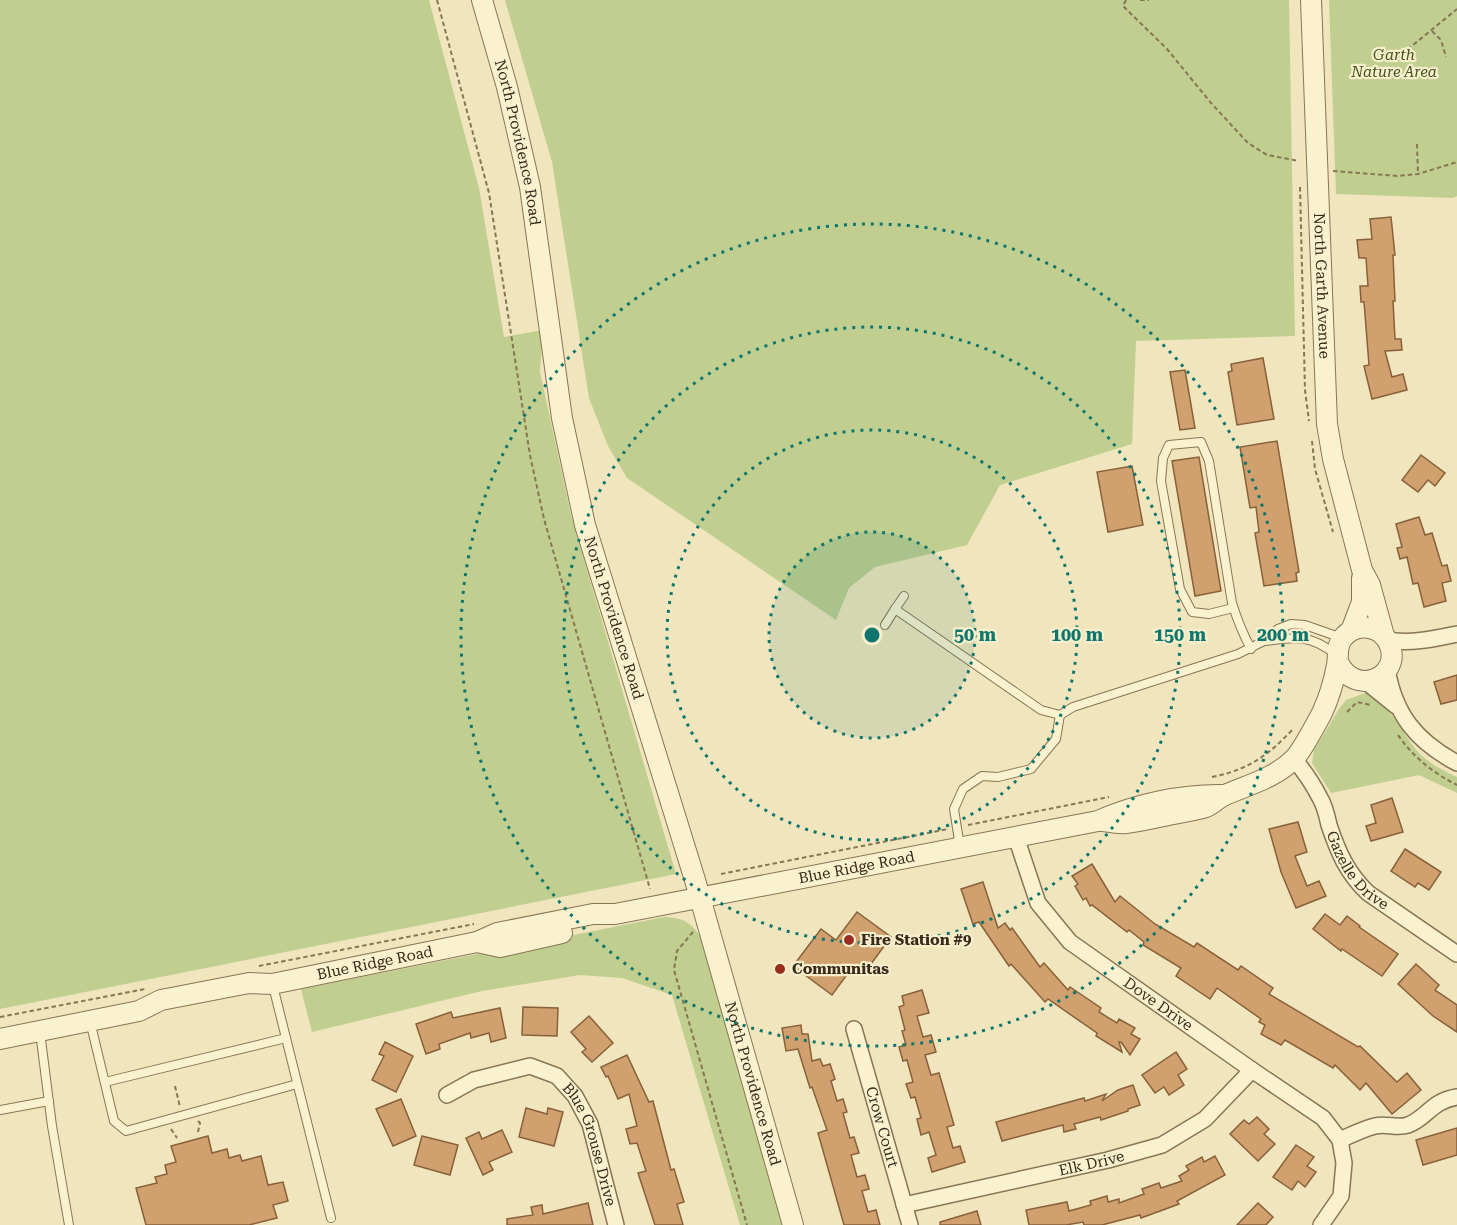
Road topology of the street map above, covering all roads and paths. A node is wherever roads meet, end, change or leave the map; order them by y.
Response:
1 (437, 0) edge
2 (482, 0) edge
3 (1126, 0) edge
4 (1140, 0) edge
5 (1149, 0) edge
6 (1311, 0) edge
7 (1457, 9) edge
8 (1432, 30) junction
9 (1446, 57) dead end
10 (1396, 59) dead end
11 (1417, 144) dead end
12 (1457, 162) edge
13 (1318, 169) junction
14 (1418, 174) junction
15 (1362, 570) junction
16 (904, 596) dead end
17 (1233, 608) junction
18 (895, 609) junction
19 (885, 625) dead end
20 (1457, 634) edge
21 (1385, 638) junction
22 (1264, 641) junction
23 (1427, 641) junction
24 (1342, 647) junction
25 (1251, 649) junction
26 (1389, 665) junction
27 (1363, 681) junction
28 (1377, 707) dead end
29 (1398, 708) junction
30 (1322, 712) junction
31 (1347, 712) dead end
32 (1060, 715) junction
33 (1398, 734) dead end
34 (1294, 759) junction
35 (1457, 763) edge
36 (1457, 784) edge
37 (1016, 837) junction
38 (960, 847) junction
39 (650, 889) dead end
40 (700, 897) junction
41 (695, 930) dead end
42 (1457, 954) edge
43 (272, 984) junction
44 (90, 1021) junction
45 (854, 1029) dead end
46 (40, 1031) junction
47 (286, 1038) junction
48 (0, 1039) edge
49 (1252, 1071) junction
50 (105, 1082) junction
51 (297, 1084) junction
52 (447, 1095) dead end
53 (1457, 1097) edge
54 (49, 1101) junction
55 (0, 1110) edge
56 (1340, 1140) junction
57 (904, 1205) junction
58 (331, 1218) dead end
59 (69, 1225) edge
60 (616, 1225) edge
61 (747, 1225) edge
62 (794, 1225) edge
63 (909, 1225) edge
64 (1321, 1225) edge

1 - 39 path
2 - 40 street, North Providence Road
3 - 13 path
4 - 5 path
6 - 13 street, North Garth Avenue
7 - 8 path
8 - 9 path
8 - 10 path
11 - 14 path
12 - 14 path
13 - 14 path
13 - 15 street, North Garth Avenue
15 - 21 street, North Garth Avenue
15 - 24 street, North Garth Avenue
16 - 18 lane
17 - 17 lane
17 - 25 lane
18 - 19 lane
18 - 32 lane
20 - 23 street
21 - 23 street
21 - 24 street
21 - 26 street
22 - 24 lane
22 - 24 lane
22 - 25 lane
23 - 26 street
24 - 27 street
24 - 30 street, Blue Ridge Road
25 - 32 lane
26 - 27 street
26 - 29 street
27 - 29 street
27 - 30 street, Blue Ridge Road
28 - 31 path
29 - 35 street
30 - 34 street, Blue Ridge Road
32 - 38 lane
33 - 36 path
34 - 37 street, Blue Ridge Road
34 - 42 street, Gazelle Drive
37 - 38 street, Blue Ridge Road
37 - 49 street, Dove Drive
38 - 40 street, Blue Ridge Road
40 - 43 street, Blue Ridge Road
40 - 62 street, North Providence Road
41 - 61 path
43 - 44 street, Blue Ridge Road
43 - 47 lane
44 - 46 street, Blue Ridge Road
44 - 50 lane
45 - 57 street, Crow Court
46 - 48 street, Blue Ridge Road
46 - 54 lane
47 - 50 lane
47 - 51 lane
49 - 56 street, Dove Drive
49 - 57 street, Elk Drive
50 - 51 lane
51 - 58 lane
52 - 60 street, Blue Grouse Drive
53 - 56 street
54 - 55 lane
54 - 59 lane
56 - 64 street, Dove Drive
57 - 63 street, Crow Court

